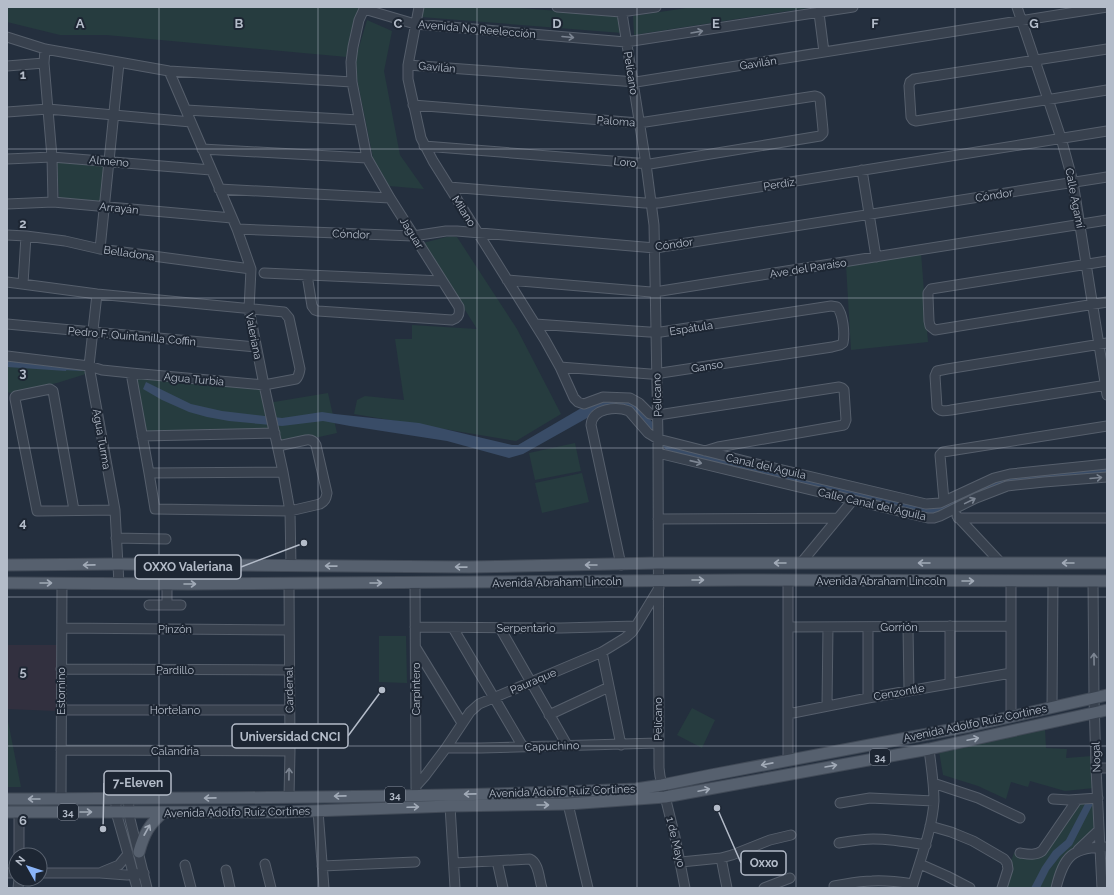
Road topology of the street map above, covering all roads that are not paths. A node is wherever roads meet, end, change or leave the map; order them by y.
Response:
1 (419, 7) edge
2 (557, 7) edge
3 (656, 7) edge
4 (853, 7) edge
5 (1017, 7) edge
6 (1107, 7) edge
7 (365, 8) edge
8 (621, 9) edge
9 (819, 13) junction
10 (1022, 21) junction
11 (415, 24) junction
12 (7, 37) edge
13 (626, 42) junction
14 (45, 49) junction
15 (1107, 49) edge
16 (824, 52) junction
17 (1035, 61) junction
18 (44, 63) junction
19 (119, 63) junction
20 (408, 64) junction
21 (7, 66) edge
22 (169, 71) junction
23 (352, 82) junction
24 (632, 82) junction
25 (1107, 90) edge
26 (1048, 99) junction
27 (413, 105) junction
28 (48, 109) junction
29 (186, 110) junction
30 (7, 112) edge
31 (114, 115) junction
32 (359, 120) junction
33 (192, 122) junction
34 (639, 123) junction
35 (1107, 131) edge
36 (823, 133) joint
37 (1061, 138) junction
38 (424, 146) junction
39 (202, 149) junction
40 (52, 157) junction
41 (367, 158) junction
42 (7, 159) edge
43 (109, 161) junction
44 (646, 164) junction
45 (211, 170) junction
46 (862, 170) junction
47 (1107, 176) edge
48 (1073, 182) junction
49 (449, 187) junction
50 (219, 189) junction
51 (390, 198) junction
52 (53, 202) junction
53 (651, 203) junction
54 (7, 204) edge
55 (103, 207) junction
56 (869, 214) junction
57 (232, 218) junction
58 (1107, 220) edge
59 (1080, 225) junction
60 (237, 229) junction
61 (479, 234) junction
62 (7, 235) edge
63 (26, 236) junction
64 (413, 236) junction
65 (655, 248) junction
66 (100, 249) junction
67 (876, 257) junction
68 (1107, 261) edge
69 (1087, 265) junction
70 (251, 269) junction
71 (264, 273) dead end
72 (307, 275) junction
73 (507, 280) junction
74 (442, 281) junction
75 (7, 282) edge
76 (23, 284) junction
77 (656, 292) junction
78 (97, 294) junction
79 (1107, 302) edge
80 (1093, 304) junction
81 (249, 309) junction
82 (7, 324) edge
83 (535, 324) junction
84 (93, 332) junction
85 (844, 332) joint
86 (656, 333) junction
87 (1103, 344) edge
88 (256, 347) junction
89 (7, 356) edge
90 (89, 366) junction
91 (560, 367) junction
92 (131, 374) junction
93 (656, 374) junction
94 (264, 386) junction
95 (1106, 388) edge
96 (658, 415) junction
97 (1107, 426) edge
98 (275, 433) junction
99 (142, 436) junction
100 (658, 439) junction
101 (278, 446) junction
102 (705, 451) junction
103 (658, 453) junction
104 (1107, 464) edge
105 (283, 472) junction
106 (150, 473) junction
107 (1107, 477) edge
108 (853, 500) junction
109 (944, 501) junction
110 (74, 510) junction
111 (114, 510) junction
112 (952, 510) junction
113 (290, 511) junction
114 (838, 518) junction
115 (958, 518) junction
116 (1107, 518) edge
117 (658, 519) junction
118 (116, 538) junction
119 (166, 539) dead end
120 (658, 563) junction
121 (801, 563) junction
122 (1002, 563) junction
123 (1107, 563) edge
124 (118, 564) junction
125 (7, 565) edge
126 (621, 565) junction
127 (291, 566) junction
128 (788, 580) junction
129 (1011, 582) junction
130 (1053, 582) junction
131 (1093, 582) junction
132 (1107, 582) edge
133 (7, 583) edge
134 (62, 583) junction
135 (289, 583) junction
136 (415, 583) junction
137 (118, 584) junction
138 (167, 584) junction
139 (659, 584) junction
140 (149, 605) dead end
141 (167, 605) junction
142 (181, 605) dead end
143 (636, 626) junction
144 (950, 626) junction
145 (1011, 626) junction
146 (416, 627) junction
147 (788, 627) junction
148 (828, 627) junction
149 (868, 627) junction
150 (908, 627) junction
151 (62, 628) junction
152 (452, 628) junction
153 (500, 628) junction
154 (289, 630) junction
155 (416, 647) junction
156 (602, 652) junction
157 (61, 669) junction
158 (289, 670) junction
159 (1011, 673) junction
160 (530, 682) junction
161 (950, 683) junction
162 (609, 687) junction
163 (909, 691) junction
164 (1107, 695) edge
165 (494, 697) junction
166 (868, 698) junction
167 (1094, 698) junction
168 (827, 706) junction
169 (1052, 707) junction
170 (61, 710) junction
171 (290, 710) junction
172 (1107, 710) edge
173 (1094, 713) junction
174 (549, 714) junction
175 (788, 714) junction
176 (1011, 717) junction
177 (462, 723) junction
178 (970, 726) junction
179 (920, 735) junction
180 (658, 743) junction
181 (621, 744) junction
182 (567, 745) junction
183 (523, 747) junction
184 (446, 748) junction
185 (929, 748) junction
186 (61, 750) junction
187 (290, 751) junction
188 (871, 759) junction
189 (788, 760) junction
190 (1096, 768) junction
191 (1107, 768) edge
192 (933, 782) junction
193 (662, 785) junction
194 (617, 790) junction
195 (416, 791) junction
196 (289, 797) junction
197 (665, 797) junction
198 (128, 798) junction
199 (7, 799) edge
200 (61, 799) junction
201 (116, 799) junction
202 (1053, 799) dead end
203 (1077, 800) junction
204 (934, 801) junction
205 (840, 803) dead end
206 (1101, 803) edge
207 (568, 804) junction
208 (450, 806) junction
209 (318, 811) junction
210 (7, 812) edge
211 (19, 812) junction
212 (116, 812) junction
213 (164, 812) junction
214 (129, 813) junction
215 (1020, 818) dead end
216 (930, 826) junction
217 (1099, 830) junction
218 (791, 835) dead end
219 (839, 843) dead end
220 (926, 845) junction
221 (19, 847) edge
222 (1104, 847) edge
223 (1078, 851) junction
224 (134, 853) junction
225 (1020, 853) dead end
226 (721, 858) junction
227 (497, 860) junction
228 (415, 862) dead end
229 (681, 862) junction
230 (454, 863) junction
231 (265, 864) dead end
232 (920, 864) junction
233 (185, 865) dead end
234 (322, 866) junction
235 (226, 870) dead end
236 (48, 873) edge
237 (100, 873) junction
238 (144, 873) junction
239 (134, 874) junction
240 (790, 878) dead end
241 (834, 886) dead end
242 (913, 886) edge
243 (1104, 886) edge
244 (137, 888) edge
245 (147, 888) edge
246 (191, 888) edge
247 (230, 888) edge
248 (271, 888) edge
249 (324, 888) edge
250 (455, 888) edge
251 (503, 888) edge
252 (542, 888) edge
253 (588, 888) edge
254 (685, 888) edge
255 (727, 888) edge
256 (764, 888) edge
257 (970, 888) edge
258 (1002, 888) edge
259 (1056, 888) edge

1 - 11 street, Milano
2 - 8 street
3 - 8 street
4 - 9 street, Avenida No Reelección
5 - 10 street, Calle Agamí
6 - 10 street, Gavilán
7 - 11 street, Avenida No Reelección
7 - 23 street, Jaguar
8 - 13 street, Pelícano
13 -> 9 street, Avenida No Reelección
9 - 16 street
10 - 16 street, Gavilán
10 - 17 street, Calle Agamí
11 -> 13 street, Avenida No Reelección
11 - 20 street, Milano
12 - 14 street
13 - 24 street, Pelícano
14 - 18 street
14 - 19 street
15 - 17 street
16 - 24 street, Gavilán
17 - 26 street, Calle Agamí
17 - 26 street
18 - 21 street
18 - 28 street
19 - 22 street
19 - 31 street
20 - 24 street, Gavilán
20 - 27 street, Milano
22 - 23 street
22 - 29 street, Valeriana
23 - 32 street, Jaguar
24 - 34 street, Pelícano
25 - 26 street
26 - 37 street, Calle Agamí
27 - 34 street, Paloma
27 - 38 street, Milano
28 - 30 street
28 - 31 street
28 - 40 street
29 - 32 street
29 - 33 street, Valeriana
31 - 33 street
31 - 43 street
32 - 41 street, Jaguar
33 - 39 street, Valeriana
34 - 36 street, Paloma
34 - 44 street, Pelícano
35 - 37 street, Perdíz
36 - 44 street, Loro
37 - 46 street, Perdíz
37 - 48 street, Calle Agamí
38 - 44 street, Loro
38 - 49 street, Milano
39 - 41 street
39 - 45 street, Valeriana
40 - 42 street, Almeno
40 - 43 street, Almeno
40 - 52 street
41 - 51 street, Jaguar
43 - 45 street, Almeno
43 - 55 street
44 - 53 street, Pelícano
45 - 50 street, Valeriana
46 - 53 street, Perdíz
46 - 56 street
47 - 48 street, Cóndor
48 - 56 street, Cóndor
48 - 59 street, Calle Agamí
49 - 53 street, Perdíz
49 - 61 street, Milano
50 - 51 street
50 - 57 street, Valeriana
51 - 64 street, Jaguar
52 - 54 street, Arrayán
52 - 55 street, Arrayán
53 - 65 street, Pelícano
55 - 57 street, Arrayán
55 - 66 street
56 - 65 street, Cóndor
56 - 67 street
57 - 60 street, Valeriana
58 - 59 street, Ave del Paraíso
59 - 67 street, Ave del Paraíso
59 - 69 street, Calle Agamí
60 - 64 street, Cóndor
60 - 70 street, Valeriana
61 - 64 street, Cóndor
61 - 65 street, Cóndor
61 - 73 street, Milano
62 - 63 street, Belladona
63 - 66 street, Belladona
63 - 76 street
64 - 74 street, Jaguar
65 - 77 street, Pelícano
66 - 70 street, Belladona
67 - 77 street, Ave del Paraíso
68 - 69 street
69 - 80 street, Calle Agamí
69 - 80 street
70 - 81 street, Valeriana
71 - 72 street
72 - 74 street
72 - 74 street, Jaguar
73 - 77 street, Ave del Paraíso
73 - 83 street, Milano
75 - 76 street
76 - 78 street
77 - 86 street, Pelícano
78 - 81 street
78 - 84 street, Agua Turma
79 - 80 street
80 - 87 street, Calle Agamí
81 - 88 street, Valeriana
81 - 94 street, Agua Turbia
82 - 84 street, Pedro F. Quintanilla Coffin
83 - 86 street, Espátula
83 - 91 street, Milano
84 - 88 street, Pedro F. Quintanilla Coffin
84 - 90 street, Agua Turma
85 - 86 street, Espátula
85 - 93 street, Ganso
86 - 93 street, Pelícano
87 - 95 street, Calle Agamí
87 - 95 street
88 - 94 street, Valeriana
89 - 90 street, Agua Turbia
90 - 92 street, Agua Turbia
90 - 111 street, Agua Turma
91 - 93 street, Ganso
91 - 96 street, Milano
92 - 94 street, Agua Turbia
92 - 99 street
93 - 96 street, Pelícano
94 - 98 street, Valeriana
96 - 100 street, Pelícano
96 - 102 street
97 - 109 street
98 - 99 street
98 - 101 street, Valeriana
99 - 106 street
100 - 102 street, Canal del Aguila
100 - 103 street, Pelícano
100 - 126 street
101 - 105 street, Valeriana
101 - 113 street
102 - 109 street, Canal del Aguila
103 -> 108 street, Calle Canal del Águila
103 - 117 street, Pelícano
104 - 109 street, Canal del Aguila
105 - 106 street
105 - 113 street, Valeriana
106 - 113 street
112 -> 107 street, Calle Canal del Águila
108 - 112 street, Calle Canal del Águila
108 - 114 street
110 - 110 street
110 - 111 street
111 - 118 street, Agua Turma
112 - 115 street
113 - 127 street, Valeriana
114 - 117 street
114 - 121 street
115 - 116 street
115 - 122 street
117 - 120 street, Pelícano
118 - 119 street
118 - 124 street, Agua Turma
121 -> 120 main road
120 - 126 main road
120 - 139 street, Pelícano
122 -> 121 main road
123 -> 122 main road
124 -> 125 main road
124 - 127 main road
124 - 137 street, Agua Turma
126 -> 127 main road
128 -> 129 main road, Avenida Abraham Lincoln
139 -> 128 main road, Avenida Abraham Lincoln
128 - 147 street
129 - 130 main road, Avenida Abraham Lincoln
129 - 145 street
130 - 131 main road, Avenida Abraham Lincoln
130 - 169 street
131 - 132 main road, Avenida Abraham Lincoln
167 -> 131 street, Nogal
133 -> 134 main road, Avenida Abraham Lincoln
134 - 137 main road, Avenida Abraham Lincoln
134 - 151 street, Estornino
135 -> 136 main road, Avenida Abraham Lincoln
138 -> 135 main road, Avenida Abraham Lincoln
135 - 154 street, Cardenal
136 - 139 main road, Avenida Abraham Lincoln
136 - 146 street, Carpintero
137 - 138 main road, Avenida Abraham Lincoln
138 - 141 street
139 - 143 street, Pauraque
139 - 180 street, Pelícano
140 - 141 street
141 - 142 street
143 - 153 street, Serpentario
143 - 156 street, Pauraque
144 - 145 street, Gorrión
144 - 150 street, Gorrión
144 - 161 street
145 - 159 street
146 - 152 street, Serpentario
146 - 155 street, Carpintero
147 - 148 street, Gorrión
147 - 175 street
148 - 149 street, Gorrión
148 - 168 street
149 - 150 street, Gorrión
149 - 166 street
150 - 163 street
151 - 154 street, Pinzón
151 - 157 street, Estornino
152 - 153 street, Serpentario
152 - 165 street
153 - 160 street
154 - 158 street, Cardenal
155 - 177 street
155 - 195 street, Carpintero
156 - 160 street, Pauraque
156 - 162 street
157 - 158 street, Pardillo
157 - 170 street, Estornino
158 - 171 street, Cardenal
159 - 161 street, Cenzontle
159 - 176 street
160 - 165 street, Pauraque
160 - 174 street
161 - 163 street, Cenzontle
162 - 174 street
162 - 181 street
163 - 166 street, Cenzontle
164 - 167 main road, Avenida Adolfo Ruíz Cortines / 34
165 - 177 street, Pauraque
165 - 183 street
166 - 168 street, Cenzontle
167 - 169 main road, Avenida Adolfo Ruíz Cortines / 34
167 - 173 street, Nogal
168 - 175 street, Cenzontle
169 - 176 main road, Avenida Adolfo Ruíz Cortines / 34
170 - 171 street, Hortelano
170 - 186 street, Estornino
171 - 187 street, Cardenal
172 - 173 main road, Avenida Adolfo Ruíz Cortines / 34
185 -> 173 main road, Avenida Adolfo Ruíz Cortines / 34
173 - 190 street, Nogal
174 - 182 street
175 - 189 street
176 - 178 main road, Avenida Adolfo Ruíz Cortines / 34
177 - 184 street, Pauraque
178 - 179 main road, Avenida Adolfo Ruíz Cortines / 34
178 - 185 main road
179 - 188 main road
179 - 189 main road, Avenida Adolfo Ruíz Cortines / 34
180 - 181 street, Capuchino
180 - 193 street, Pelícano
181 - 182 street, Capuchino
182 - 183 street, Capuchino
183 - 184 street, Capuchino
184 - 195 street, Pauraque
185 - 188 main road, Avenida Adolfo Ruíz Cortines / 34
185 - 192 street
186 - 187 street, Calandria
186 - 200 street, Estornino
196 -> 187 street, Cardenal
197 -> 188 main road, Avenida Adolfo Ruíz Cortines / 34
189 -> 193 main road, Avenida Adolfo Ruíz Cortines / 34
190 - 191 street
190 - 206 street, Nogal
192 - 204 street
192 - 215 street
193 - 194 main road, Avenida Adolfo Ruíz Cortines / 34
193 - 197 street, Pelícano
194 -> 195 main road, Avenida Adolfo Ruíz Cortines / 34
194 - 207 main road
195 -> 196 main road, Avenida Adolfo Ruíz Cortines / 34
196 -> 198 main road, Avenida Adolfo Ruíz Cortines / 34
197 - 207 main road, Avenida Adolfo Ruíz Cortines / 34
197 - 229 street, 1 de Mayo
198 - 201 main road, Avenida Adolfo Ruíz Cortines / 34
198 - 214 street
200 -> 199 main road, Avenida Adolfo Ruíz Cortines / 34
200 - 201 main road, Avenida Adolfo Ruíz Cortines / 34
201 - 212 street
202 - 203 street
203 - 206 street
203 - 225 street
204 - 205 street
204 - 216 street
206 - 217 street, Nogal
208 -> 207 main road, Avenida Adolfo Ruíz Cortines / 34
207 - 253 street
209 -> 208 main road, Avenida Adolfo Ruíz Cortines / 34
208 - 230 street
209 - 213 main road, Avenida Adolfo Ruíz Cortines / 34
209 - 234 street
210 - 211 main road, Avenida Adolfo Ruíz Cortines / 34
211 -> 212 main road, Avenida Adolfo Ruíz Cortines / 34
211 - 221 street
212 - 214 main road, Avenida Adolfo Ruíz Cortines / 34
212 - 224 street
213 - 214 main road, Avenida Adolfo Ruíz Cortines / 34
224 -> 213 main road
214 - 224 street
216 - 220 street
216 - 258 street
217 - 222 street, Nogal
217 - 223 street
218 - 226 street
219 - 220 street
220 - 232 street
222 - 223 street
222 - 243 street, Nogal
223 - 259 street
224 - 237 street
224 - 238 street
224 - 239 street
226 - 229 street
226 - 255 street
227 - 230 street
227 - 251 street
227 - 252 street
228 - 234 street
229 - 254 street, 1 de Mayo
230 - 250 street
231 - 248 street
232 - 242 street
232 - 257 street
233 - 246 street
234 - 249 street
235 - 247 street
236 - 237 street
237 - 239 street
238 - 239 street
238 - 245 street
239 - 244 street
240 - 256 street
241 - 242 street

